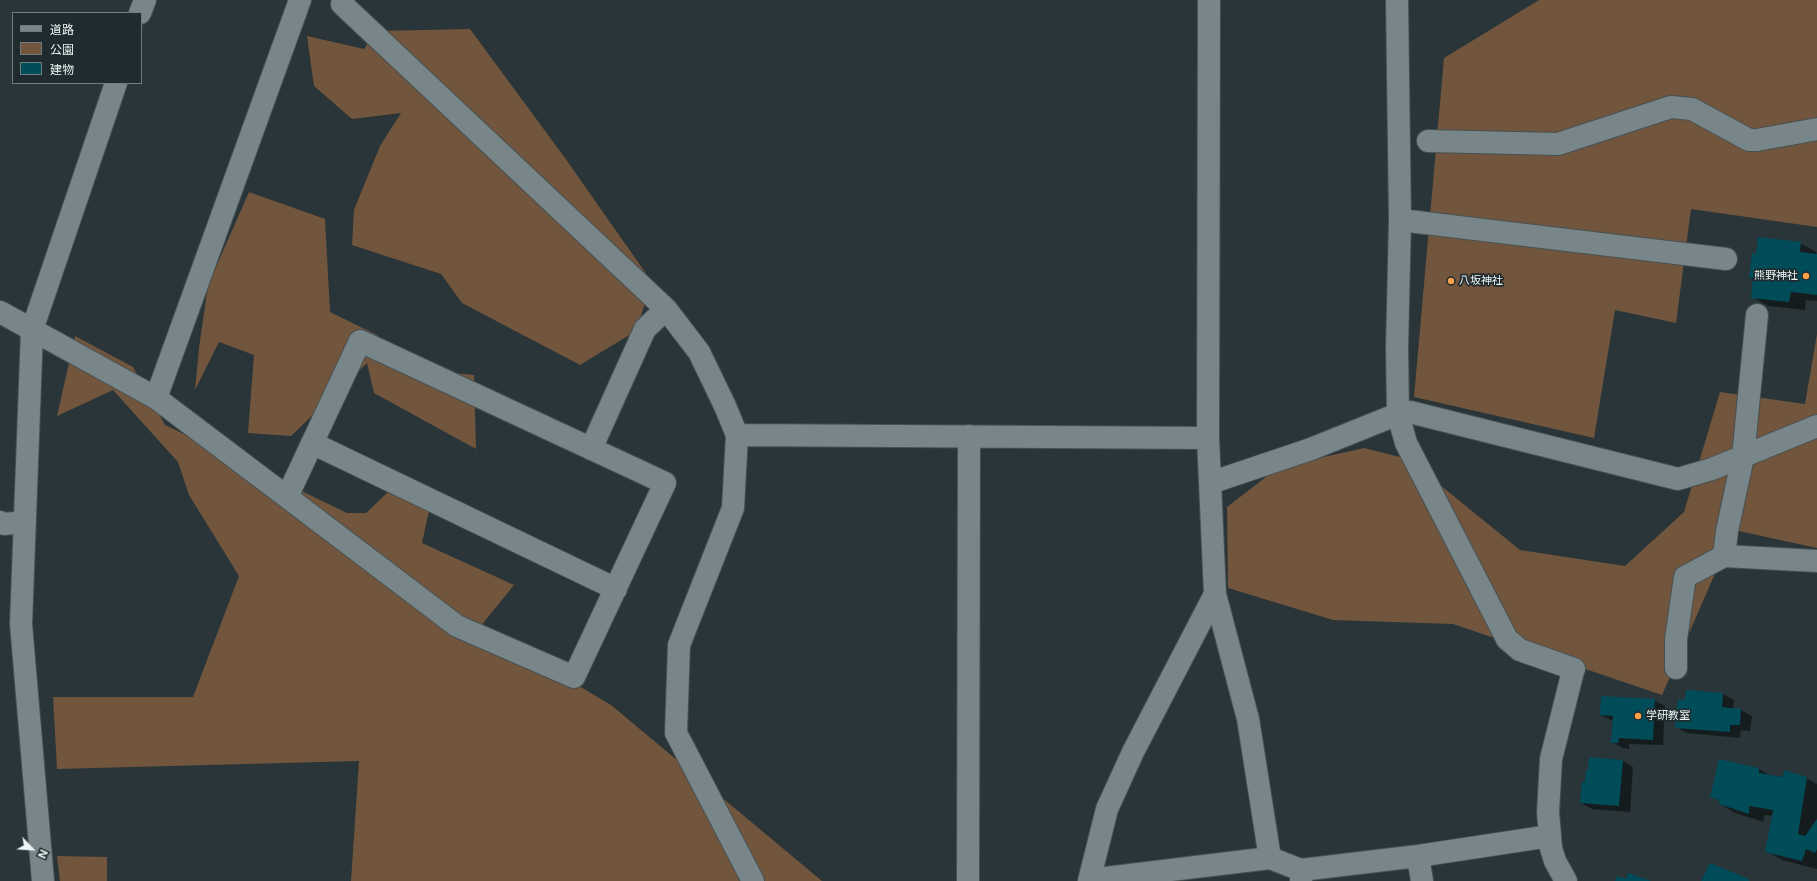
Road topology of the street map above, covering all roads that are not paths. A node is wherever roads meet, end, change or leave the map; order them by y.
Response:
1 (145, 0) edge
2 (300, 0) edge
3 (1209, 0) edge
4 (1397, 0) edge
5 (342, 4) dead end
6 (140, 12) edge
7 (116, 84) edge
8 (1817, 129) edge
9 (1428, 141) dead end
10 (1400, 220) junction
11 (1726, 259) dead end
12 (666, 309) junction
13 (0, 312) edge
14 (1757, 315) dead end
15 (32, 330) junction
16 (156, 398) junction
17 (1398, 414) junction
18 (1817, 426) edge
19 (737, 435) junction
20 (969, 436) junction
21 (1208, 438) junction
22 (312, 443) junction
23 (590, 449) junction
24 (1743, 457) junction
25 (1210, 483) junction
26 (288, 497) junction
27 (0, 522) edge
28 (25, 522) junction
29 (1724, 556) junction
30 (1817, 561) edge
31 (616, 588) junction
32 (1216, 594) junction
33 (1676, 668) dead end
34 (1550, 836) junction
35 (1418, 856) junction
36 (1270, 858) junction
37 (1301, 876) edge
38 (43, 881) edge
39 (752, 881) edge
40 (968, 881) edge
41 (1089, 881) edge
42 (1422, 881) edge
43 (1566, 881) edge

1 - 6 street
2 - 16 street
3 - 21 street
4 - 10 street
5 - 12 street
7 - 15 street
8 - 9 street
10 - 11 street
10 - 17 street
12 - 19 street
12 - 23 street
13 - 15 street
14 - 24 street
15 - 16 street
15 - 28 street
16 - 26 street
17 - 24 street
17 - 25 street
17 - 34 street
18 - 24 street
19 - 20 street
19 - 39 street
20 - 21 street
20 - 40 street
21 - 25 street
22 - 23 street
22 - 26 street
22 - 31 street
23 - 31 street
24 - 29 street
25 - 32 street
26 - 31 street
27 - 28 street
28 - 38 street
29 - 30 street
29 - 33 street
32 - 36 street
32 - 41 street
34 - 35 street
34 - 43 street
35 - 37 street
35 - 42 street
36 - 37 street
36 - 41 street

